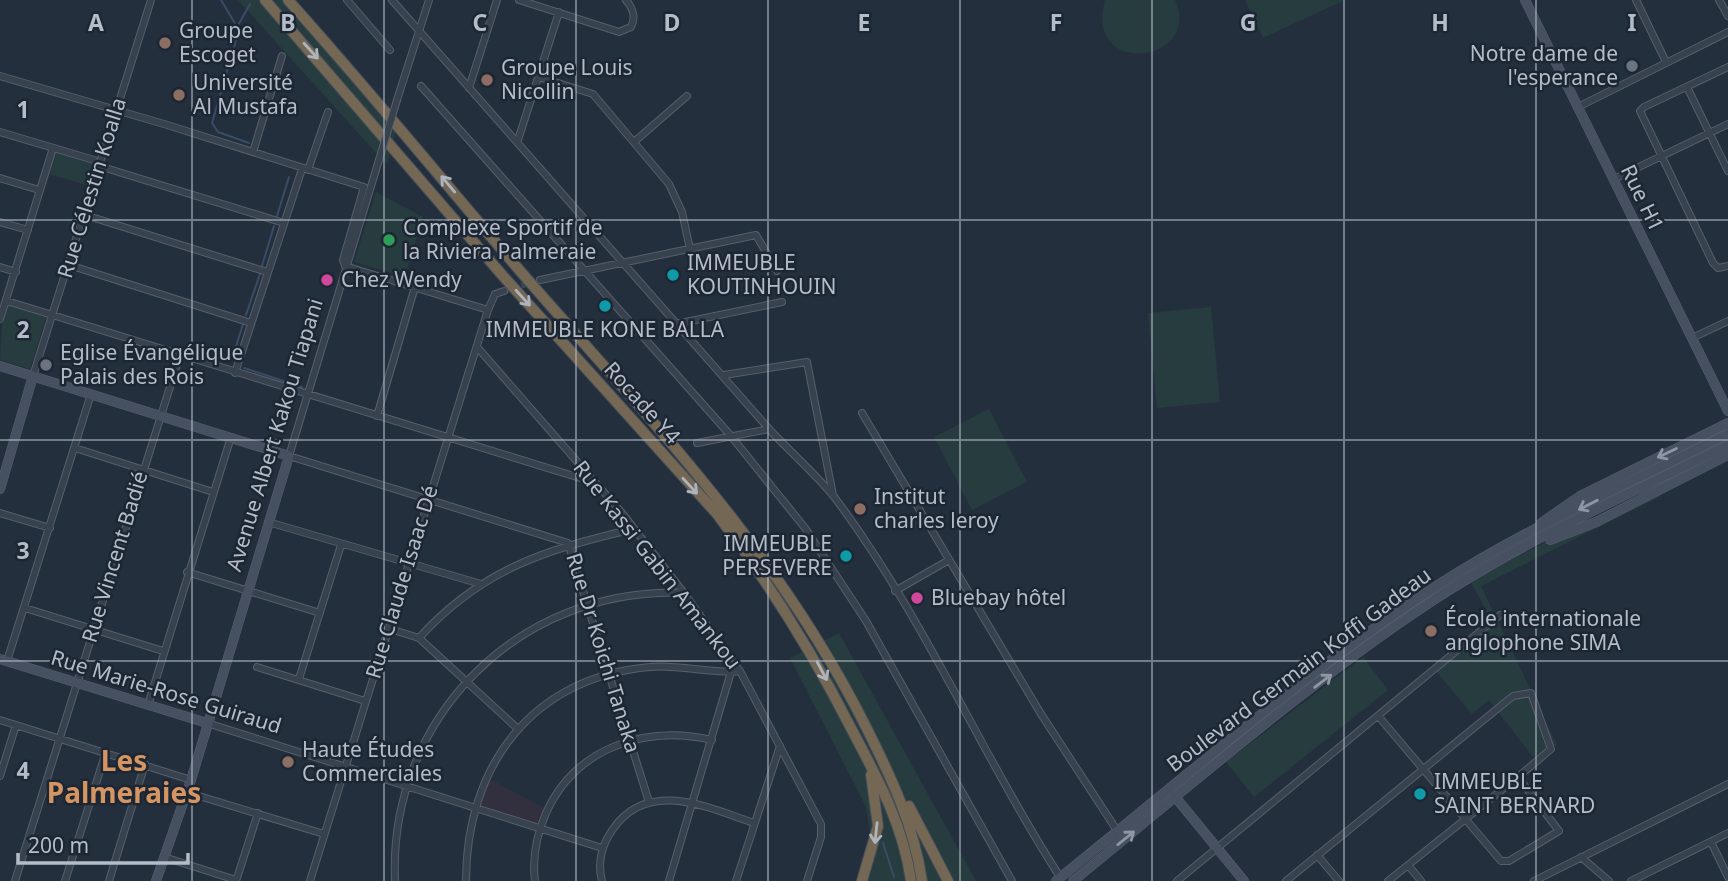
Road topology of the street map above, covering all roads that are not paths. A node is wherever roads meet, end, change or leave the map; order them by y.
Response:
1 (150, 0) edge
2 (265, 0) edge
3 (288, 0) edge
4 (346, 0) edge
5 (392, 0) edge
6 (429, 0) edge
7 (497, 0) edge
8 (519, 0) edge
9 (626, 0) edge
10 (1525, 0) edge
11 (1636, 0) edge
12 (1719, 0) edge
13 (559, 12) junction
14 (1728, 16) edge
15 (419, 31) junction
16 (1728, 32) edge
17 (390, 50) dead end
18 (282, 56) dead end
19 (1666, 62) junction
20 (1728, 67) edge
21 (0, 76) edge
22 (539, 77) junction
23 (421, 86) dead end
24 (1687, 87) junction
25 (469, 88) junction
26 (687, 96) dead end
27 (1578, 107) junction
28 (116, 111) junction
29 (328, 112) dead end
30 (1728, 124) edge
31 (0, 132) edge
32 (1708, 134) junction
33 (518, 140) junction
34 (634, 142) junction
35 (52, 148) junction
36 (253, 152) junction
37 (1661, 156) junction
38 (97, 163) junction
39 (305, 169) junction
40 (1728, 171) edge
41 (0, 178) edge
42 (1614, 179) junction
43 (39, 190) junction
44 (85, 215) junction
45 (0, 222) edge
46 (284, 223) junction
47 (28, 230) junction
48 (691, 249) junction
49 (622, 262) junction
50 (69, 265) junction
51 (345, 265) junction
52 (1728, 266) edge
53 (0, 267) edge
54 (585, 271) junction
55 (777, 271) dead end
56 (16, 272) junction
57 (267, 272) junction
58 (540, 280) tunnel mouth
59 (415, 287) junction
60 (504, 291) tunnel mouth
61 (7, 301) junction
62 (782, 302) dead end
63 (488, 310) junction
64 (53, 316) junction
65 (0, 319) edge
66 (1728, 321) edge
67 (251, 323) junction
68 (676, 324) junction
69 (1692, 338) junction
70 (477, 347) junction
71 (180, 355) junction
72 (0, 366) edge
73 (235, 373) junction
74 (724, 375) junction
75 (33, 376) junction
76 (91, 394) junction
77 (307, 395) junction
78 (1728, 411) edge
79 (862, 412) dead end
80 (159, 416) junction
81 (376, 416) junction
82 (1728, 423) edge
83 (769, 429) junction
84 (1728, 434) edge
85 (731, 436) junction
86 (231, 437) junction
87 (448, 438) junction
88 (697, 443) dead end
89 (1728, 445) edge
90 (75, 448) junction
91 (1728, 455) edge
92 (289, 456) junction
93 (142, 470) junction
94 (1666, 470) junction
95 (596, 483) junction
96 (0, 488) edge
97 (213, 492) junction
98 (833, 496) junction
99 (428, 498) junction
100 (0, 513) edge
101 (268, 522) junction
102 (50, 528) junction
103 (634, 529) junction
104 (1514, 541) junction
105 (568, 543) junction
106 (341, 545) junction
107 (1518, 551) junction
108 (949, 560) junction
109 (407, 565) junction
110 (187, 572) junction
111 (481, 584) junction
112 (246, 589) junction
113 (895, 591) junction
114 (684, 593) junction
115 (588, 606) junction
116 (25, 608) junction
117 (320, 613) junction
118 (1500, 615) dead end
119 (387, 628) junction
120 (92, 629) junction
121 (419, 638) junction
122 (163, 652) junction
123 (4, 660) edge
124 (257, 667) dead end
125 (740, 671) junction
126 (609, 672) junction
127 (732, 672) junction
128 (299, 679) junction
129 (465, 681) junction
130 (76, 682) junction
131 (365, 701) junction
132 (148, 705) junction
133 (1379, 717) junction
134 (0, 720) edge
135 (207, 723) junction
136 (16, 725) junction
137 (518, 729) junction
138 (59, 737) junction
139 (630, 739) junction
140 (712, 740) junction
141 (859, 743) junction
142 (780, 746) junction
143 (106, 752) junction
144 (884, 763) junction
145 (145, 764) junction
146 (345, 766) junction
147 (1424, 769) junction
148 (0, 776) edge
149 (1518, 777) junction
150 (191, 780) junction
151 (1728, 785) edge
152 (408, 786) junction
153 (1172, 794) junction
154 (199, 796) dead end
155 (649, 802) junction
156 (694, 803) junction
157 (476, 806) junction
158 (258, 813) junction
159 (1466, 818) junction
160 (754, 823) junction
161 (540, 827) junction
162 (1118, 832) junction
163 (1728, 833) edge
164 (324, 834) junction
165 (1711, 842) junction
166 (602, 848) junction
167 (1217, 848) junction
168 (1317, 855) junction
169 (164, 857) junction
170 (1581, 857) junction
171 (1408, 865) junction
172 (1058, 879) edge
173 (1727, 879) edge
174 (15, 881) edge
175 (65, 881) edge
176 (109, 881) edge
177 (156, 881) edge
178 (236, 881) edge
179 (310, 881) edge
180 (395, 881) edge
181 (466, 881) edge
182 (535, 881) edge
183 (601, 881) edge
184 (669, 881) edge
185 (736, 881) edge
186 (807, 881) edge
187 (863, 881) edge
188 (911, 881) edge
189 (922, 881) edge
190 (948, 881) edge
191 (1012, 881) edge
192 (1073, 881) edge
193 (1177, 881) edge
194 (1244, 881) edge
195 (1286, 881) edge
196 (1339, 881) edge
197 (1388, 881) edge
198 (1421, 881) edge
199 (1534, 881) edge
200 (1609, 881) edge
201 (1631, 881) edge

1 - 28 street, Rue Célestin Koalla
2 -> 141 highway, Rocade Y4
144 -> 3 highway, Rocade Y4
4 - 17 street
5 - 15 street
6 - 15 street, Avenue Albert Kakou Tiapani
7 - 25 street
8 - 13 street
9 - 13 street
10 - 27 main road, Rue H1
11 - 19 street
12 - 14 street
13 - 22 street
15 - 25 street
15 - 51 street, Avenue Albert Kakou Tiapani, bridge
16 - 19 street
18 - 36 street
19 - 27 street
20 - 24 street
21 - 28 street
22 - 33 street
22 - 34 street
23 - 54 street
24 - 32 street
24 - 37 street
25 - 33 street
26 - 34 street
27 - 42 main road, Rue H1
28 - 36 street
28 - 38 street, Rue Célestin Koalla
29 - 39 street
30 - 32 street
31 - 35 street
32 - 37 street
32 - 40 street
33 - 49 street
34 - 48 street
35 - 38 street
35 - 43 street
36 - 39 street
37 - 42 street
37 - 52 street
38 - 44 street, Rue Célestin Koalla
38 - 46 street
39 - 46 street
39 - 51 street
41 - 43 street
42 - 69 main road, Rue H1
43 - 47 street
44 - 50 street, Rue Célestin Koalla
44 - 57 street
45 - 47 street
46 - 57 street
47 - 56 street
48 - 49 street
48 - 55 street
49 - 54 street
49 - 68 street
50 - 64 street, Rue Célestin Koalla
50 - 67 street
51 - 59 street
51 - 77 street, Avenue Albert Kakou Tiapani
53 - 56 street
54 - 58 street
54 - 85 street
56 - 61 street
57 - 67 street
59 - 63 street
59 - 81 street
60 - 63 street, Rue Claude Isaac Dé
61 - 64 street
61 - 65 street
62 - 68 street
63 - 70 street, Rue Claude Isaac Dé
64 - 71 street
64 - 75 street, Rue Célestin Koalla
66 - 69 street
67 - 73 street
68 - 74 street
69 - 78 main road, Rue H1
70 - 87 street, Rue Claude Isaac Dé
70 - 95 street, Rue Kassi Gabin Amankou
71 - 73 street
71 - 80 street, Rue Vincent Badié
72 - 75 main road
73 - 77 street
74 - 83 street
74 - 98 street
75 - 76 main road
75 - 96 main road
76 - 80 main road
76 - 90 street
77 - 81 street
77 - 92 street, Avenue Albert Kakou Tiapani
79 - 108 street
80 - 86 main road
80 - 93 street, Rue Vincent Badié
81 - 87 street
82 -> 104 main road
83 - 85 street
83 - 98 street
84 - 94 main road, Boulevard Germain Koffi Gadeau
85 - 88 street
85 - 191 street
86 - 92 main road
86 - 97 street
87 - 95 street
87 - 99 street, Rue Claude Isaac Dé
89 - 94 main road, Boulevard Germain Koffi Gadeau
90 - 93 street
90 - 102 street
91 - 107 main road
92 - 99 street, Rue Dr Koichi Tanaka
92 - 101 main road, Avenue Albert Kakou Tiapani
93 - 97 street
93 - 120 street, Rue Vincent Badié
94 -> 104 main road, Boulevard Germain Koffi Gadeau
94 - 107 main road, Boulevard Germain Koffi Gadeau
95 - 103 street, Rue Kassi Gabin Amankou
97 - 110 street
98 - 113 street
99 - 105 street, Rue Dr Koichi Tanaka
99 - 109 street, Rue Claude Isaac Dé
100 - 102 street
101 - 106 street
101 - 112 main road, Avenue Albert Kakou Tiapani
102 - 116 street
103 - 105 street
103 - 114 street, Rue Kassi Gabin Amankou
104 - 153 main road, Boulevard Germain Koffi Gadeau
105 - 111 street
105 - 115 street, Rue Dr Koichi Tanaka
106 - 109 street
106 - 117 street
153 -> 107 main road, Boulevard Germain Koffi Gadeau
108 - 113 street
108 - 162 street
109 - 111 street
109 - 119 street, Rue Claude Isaac Dé
110 - 112 street
110 - 122 street
111 - 121 street
112 - 117 street
112 - 135 main road, Avenue Albert Kakou Tiapani
113 - 172 street
114 - 115 street
114 - 125 street, Rue Kassi Gabin Amankou
115 - 126 street, Rue Dr Koichi Tanaka
115 - 129 street
116 - 120 street
116 - 123 street
117 - 128 street
118 - 133 street
119 - 121 street
119 - 131 street, Rue Claude Isaac Dé
120 - 122 street
120 - 130 street, Rue Vincent Badié
121 - 129 street
122 - 132 street
123 - 130 main road, Rue Marie-Rose Guiraud
124 - 128 street
125 - 127 street
125 - 142 street, Rue Kassi Gabin Amankou
126 - 127 street
126 - 137 street
126 - 139 street, Rue Dr Koichi Tanaka
127 - 140 street
128 - 131 street
129 - 137 street
129 - 152 street
130 - 132 main road, Rue Marie-Rose Guiraud
130 - 138 street, Rue Vincent Badié
131 - 146 street, Rue Claude Isaac Dé
132 - 135 main road, Rue Marie-Rose Guiraud
133 - 147 street
133 - 167 street
134 - 136 street
135 - 146 street, Rue Marie-Rose Guiraud
135 - 150 main road, Avenue Albert Kakou Tiapani
136 - 138 street
136 - 148 street
137 - 157 street
138 - 143 street
138 - 174 street, Rue Vincent Badié
139 - 140 street
139 - 155 street, Rue Dr Koichi Tanaka
139 - 161 street
140 - 156 street
141 -> 187 highway
141 - 188 highway, Rocade Y4
142 - 160 street
142 - 186 street, Rue Kassi Gabin Amankou
143 - 145 street
143 - 175 street
144 - 189 highway, Rocade Y4
144 - 190 highway
145 - 150 street
145 - 176 street
146 - 152 street, Rue Marie-Rose Guiraud
146 - 164 street, Rue Claude Isaac Dé
147 - 149 street
147 - 159 street
147 - 168 street
149 - 159 street
149 - 159 street
150 - 169 main road, Avenue Albert Kakou Tiapani
151 - 170 street
152 - 157 street, Rue Marie-Rose Guiraud
152 - 180 street
153 - 162 main road, Boulevard Germain Koffi Gadeau
153 - 167 main road
192 -> 153 main road, Boulevard Germain Koffi Gadeau
154 - 158 street
155 - 156 street
155 - 166 street
156 - 160 street
156 - 184 street
157 - 161 street, Rue Marie-Rose Guiraud
157 - 181 street
158 - 164 street
158 - 178 street
159 - 171 street
160 - 185 street
161 - 166 street, Rue Marie-Rose Guiraud
161 - 182 street
162 - 172 main road, Boulevard Germain Koffi Gadeau
163 - 165 street
164 - 179 street, Rue Claude Isaac Dé
165 - 173 street
165 - 201 street
166 - 183 street
167 - 193 street
167 - 194 main road
168 - 195 street
168 - 196 street
169 - 177 main road, Avenue Albert Kakou Tiapani
169 - 178 street
170 - 199 street
170 - 200 street
171 - 197 street
171 - 198 street

